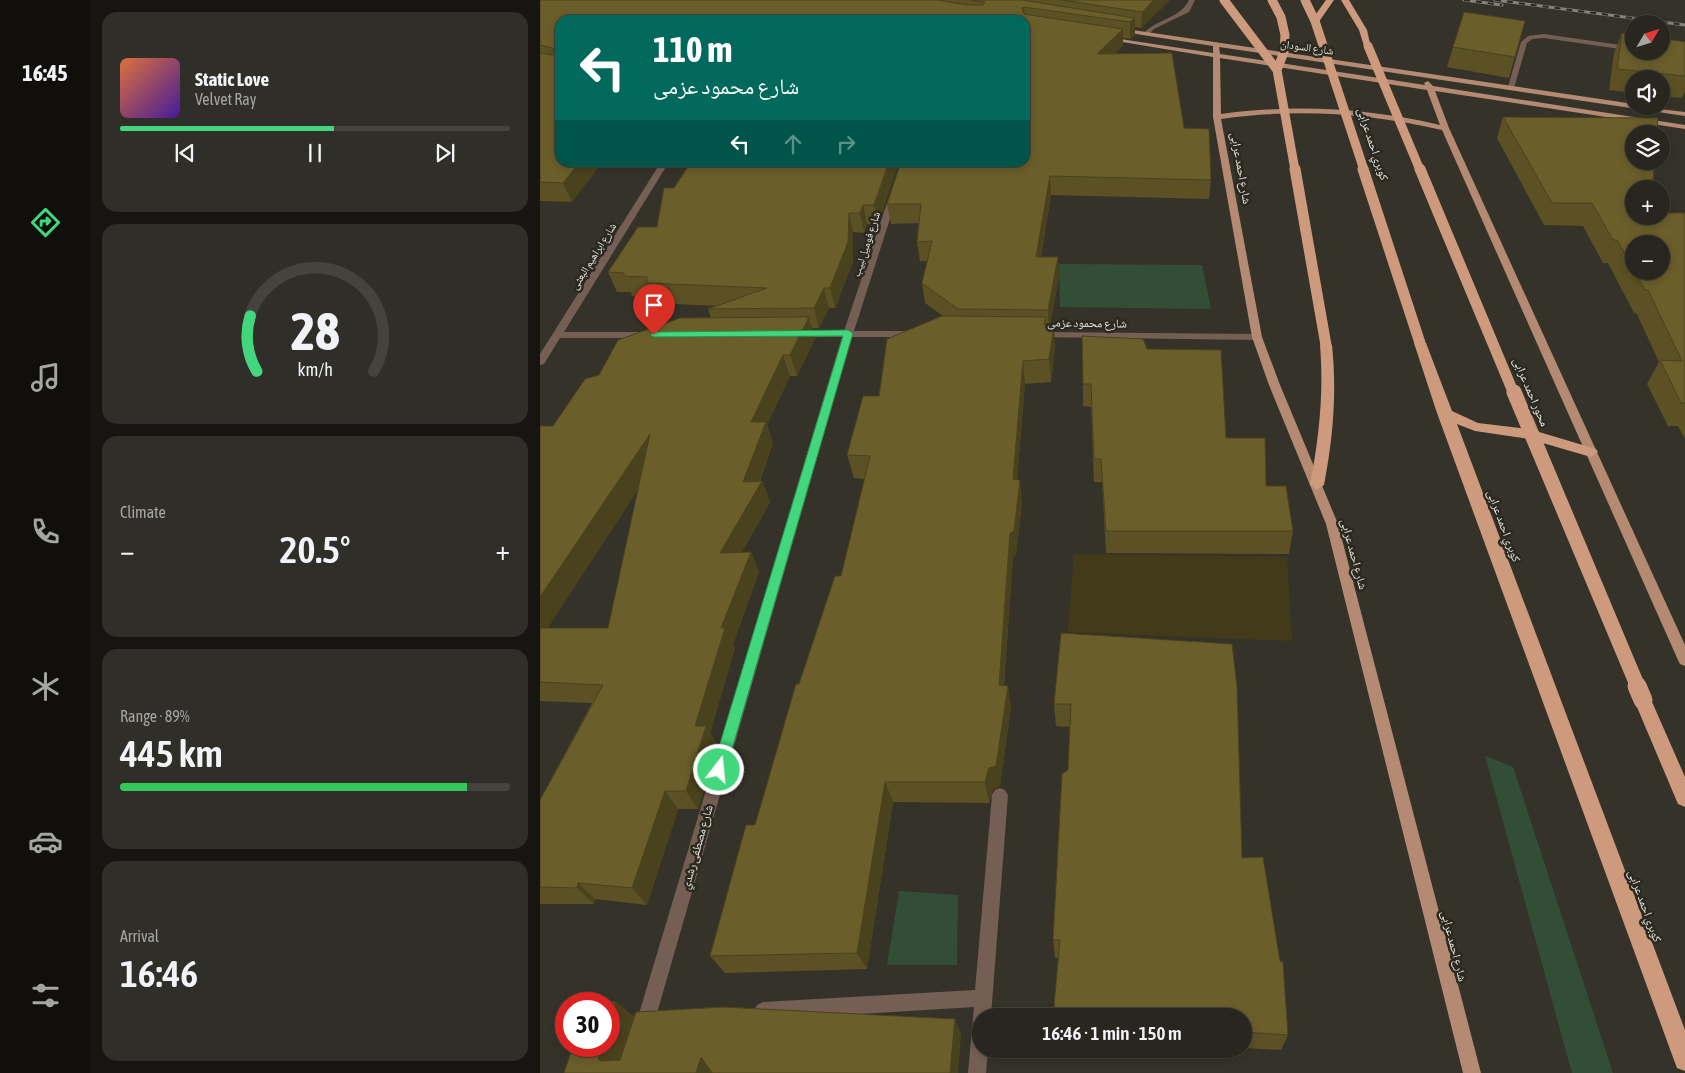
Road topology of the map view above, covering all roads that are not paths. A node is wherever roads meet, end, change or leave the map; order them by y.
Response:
1 (1192, 0) edge
2 (1224, 0) edge
3 (1272, 0) edge
4 (1305, 0) edge
5 (1330, 0) edge
6 (1345, 0) edge
7 (1315, 21) junction
8 (1108, 28) edge
9 (1146, 34) junction
10 (1101, 38) edge
11 (1625, 48) edge
12 (1216, 50) junction
13 (1277, 70) junction
14 (1426, 76) junction
15 (1430, 88) junction
16 (1510, 88) junction
17 (1685, 114) edge
18 (1218, 117) junction
19 (1685, 127) edge
20 (1445, 128) junction
21 (662, 167) edge
22 (895, 191) edge
23 (848, 333) junction
24 (664, 334) edge
25 (790, 334) edge
26 (928, 334) edge
27 (557, 335) junction
28 (1028, 335) edge
29 (1257, 337) junction
30 (540, 362) edge
31 (1444, 412) junction
32 (1591, 452) junction
33 (1318, 484) junction
34 (1685, 660) edge
35 (1000, 795) dead end
36 (1685, 798) edge
37 (982, 1008) edge
38 (972, 1011) edge
39 (746, 1012) edge
40 (666, 1016) edge
41 (646, 1017) junction
42 (638, 1045) edge
43 (978, 1058) edge
44 (1685, 1060) edge
45 (977, 1073) edge
46 (1472, 1073) edge

1 - 9 street
2 - 13 highway, bridge
3 - 13 highway, bridge
4 - 7 highway, كوبري احمد عرابى, bridge
5 - 7 highway
6 - 36 highway, محور احمد عرابى, bridge
7 - 31 highway, كوبري احمد عرابى, bridge
8 - 9 main road, شارع السودان
9 - 12 main road, شارع السودان
10 - 12 main road, شارع السودان
11 - 16 street
12 - 14 main road, شارع السودان
12 - 15 main road, شارع السودان
12 - 18 main road, شارع احمد عرابى
13 - 33 highway, bridge
14 - 15 main road
14 - 16 main road, شارع السودان
15 - 19 main road, شارع السودان
15 - 20 main road
16 - 17 main road, شارع السودان
18 - 20 main road
18 - 29 main road, شارع احمد عرابى
20 - 32 main road
21 - 27 street, شارع ابراهيم البعثى
22 - 23 street, شارع فوميل لبيب
23 - 25 street
23 - 26 street
23 - 41 street, شارع مصطفى رشدي
24 - 27 street
27 - 30 street, شارع ابراهيم البعثى
28 - 29 street, شارع محمود عزمى
29 - 33 main road, شارع احمد عرابى
31 - 32 highway
31 - 44 highway, كوبري احمد عرابى
32 - 34 main road
33 - 46 main road, شارع احمد عرابى
35 - 37 street
38 - 39 street
40 - 41 street
41 - 42 street, شارع مصطفى رشدي
43 - 45 street

